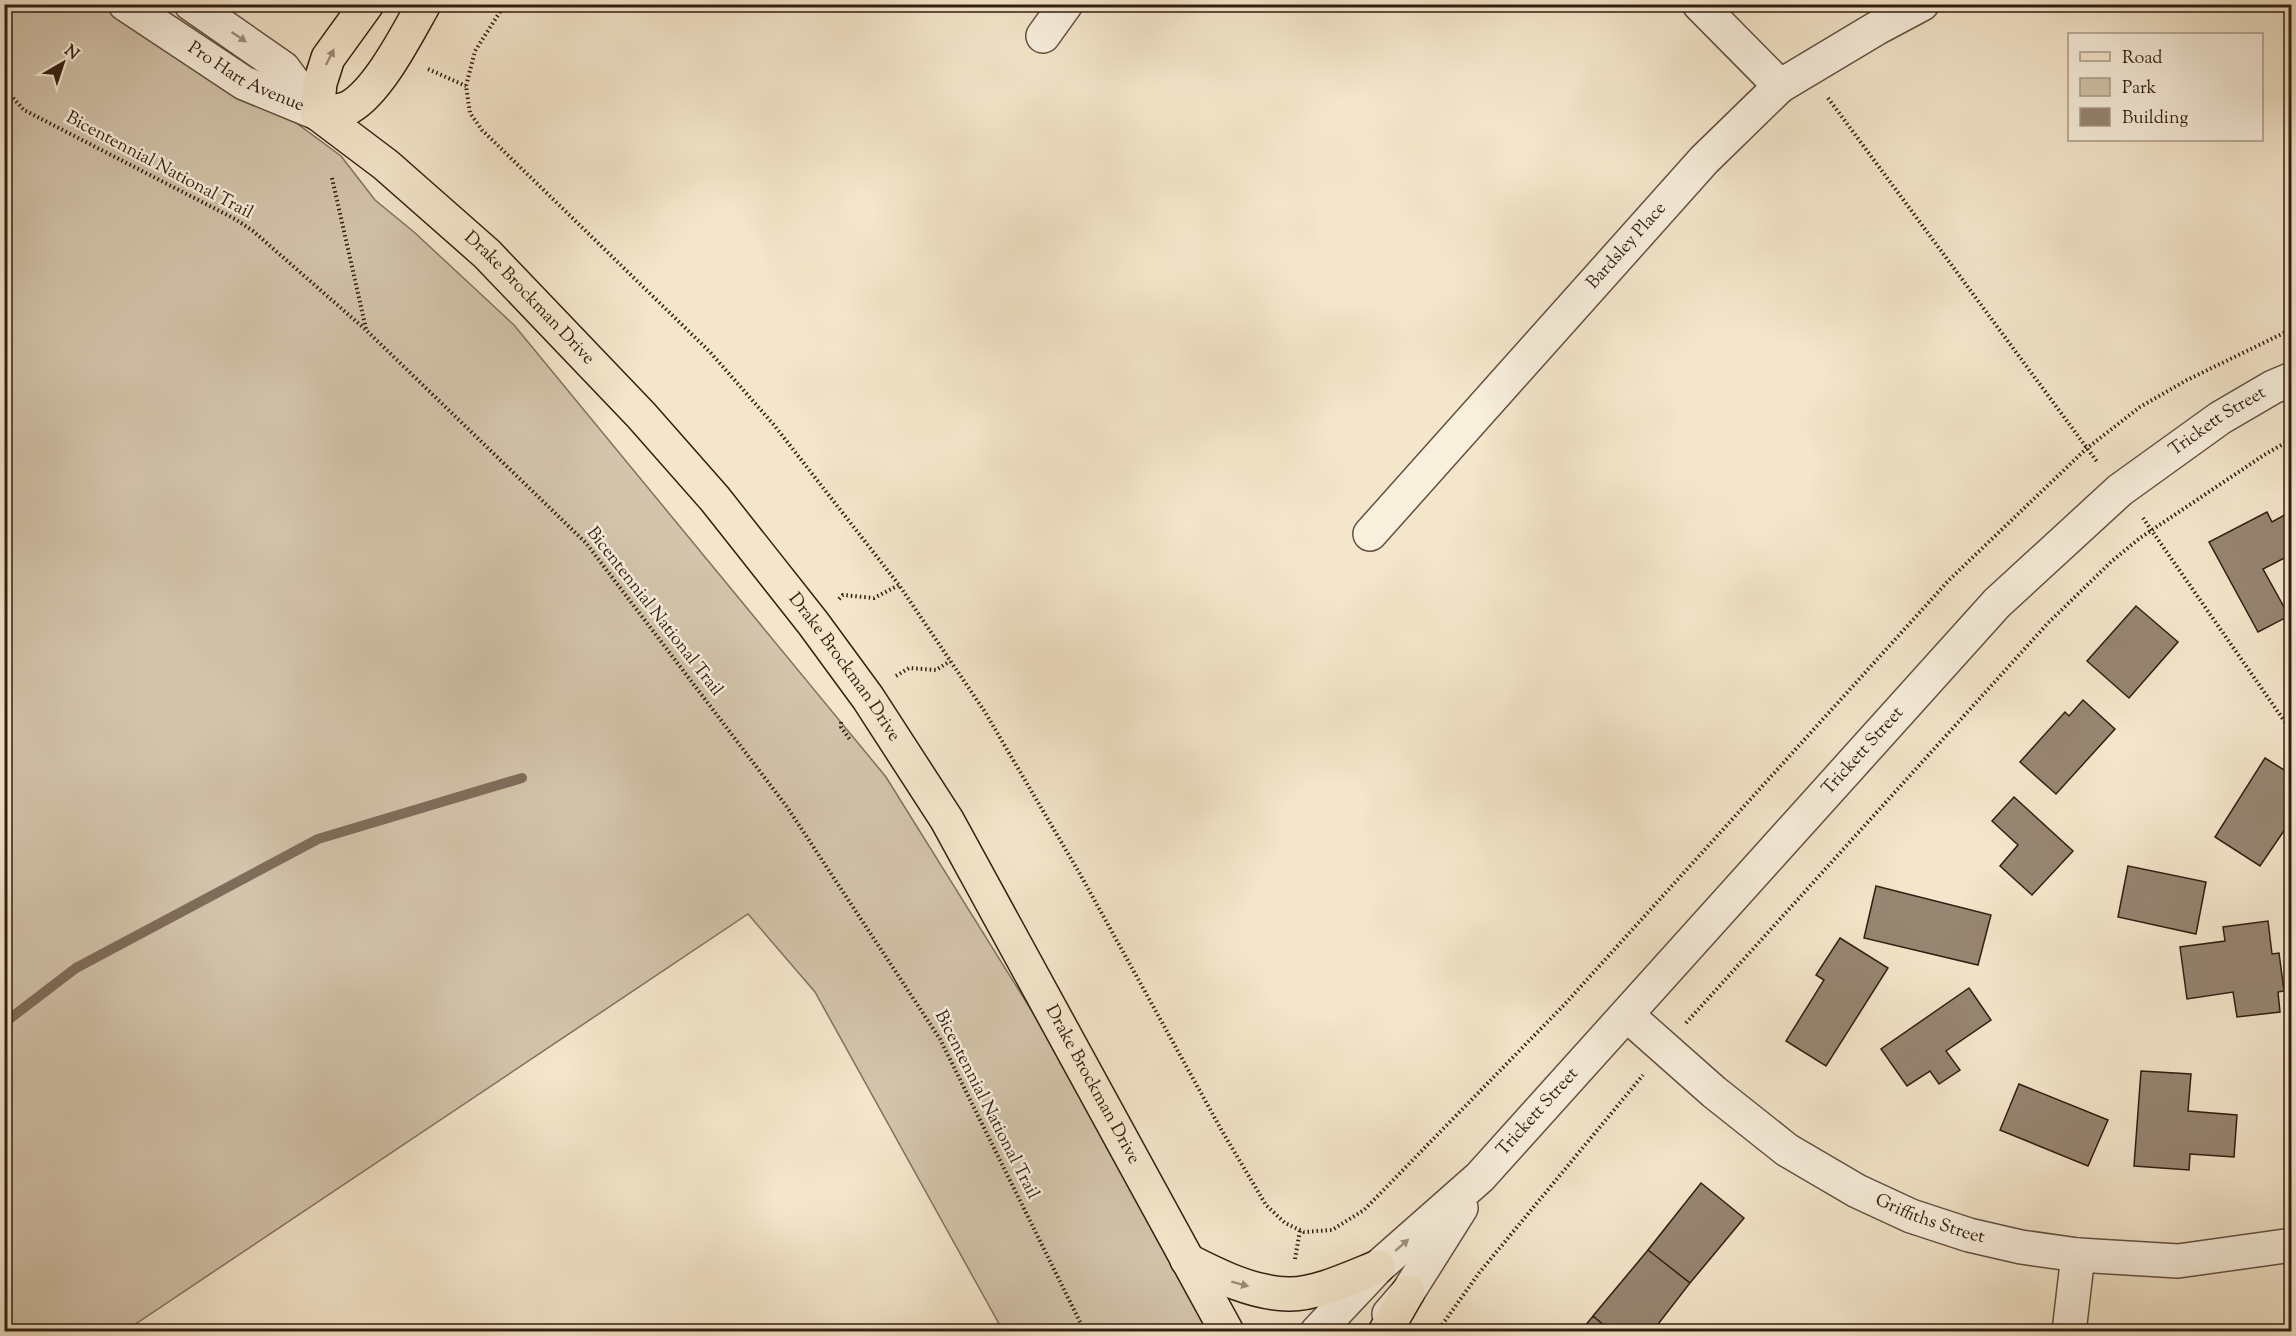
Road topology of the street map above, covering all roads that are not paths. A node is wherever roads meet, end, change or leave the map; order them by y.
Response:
1 (125, 4) edge
2 (191, 4) edge
3 (367, 4) edge
4 (424, 4) edge
5 (1066, 4) edge
6 (1699, 4) edge
7 (1922, 4) edge
8 (1043, 36) dead end
9 (1794, 78) junction
10 (317, 113) junction
11 (2292, 379) edge
12 (1370, 534) dead end
13 (1627, 1015) junction
14 (1480, 1177) junction
15 (2292, 1245) edge
16 (2078, 1256) junction
17 (1187, 1260) junction
18 (1377, 1267) junction
19 (1408, 1292) junction
20 (1227, 1332) edge
21 (1317, 1332) edge
22 (1374, 1332) edge
23 (1385, 1332) edge
24 (2069, 1332) edge

1 - 10 street, Pro Hart Avenue
2 -> 10 street, Pro Hart Avenue
10 -> 3 main road
4 - 10 main road
5 - 8 street
6 - 9 street
7 - 9 street, Bardsley Place
9 - 12 street, Bardsley Place
10 - 17 main road, Drake Brockman Drive
11 - 13 street, Trickett Street
13 - 14 street, Trickett Street
13 - 16 street, Griffiths Street
18 -> 14 street, Trickett Street
14 - 19 street, Trickett Street
15 - 16 street, Griffiths Street
16 - 24 street
17 -> 18 main road
17 - 20 main road, Drake Brockman Drive
18 - 21 street, Trickett Street
19 - 22 street, Trickett Street
19 - 23 main road

